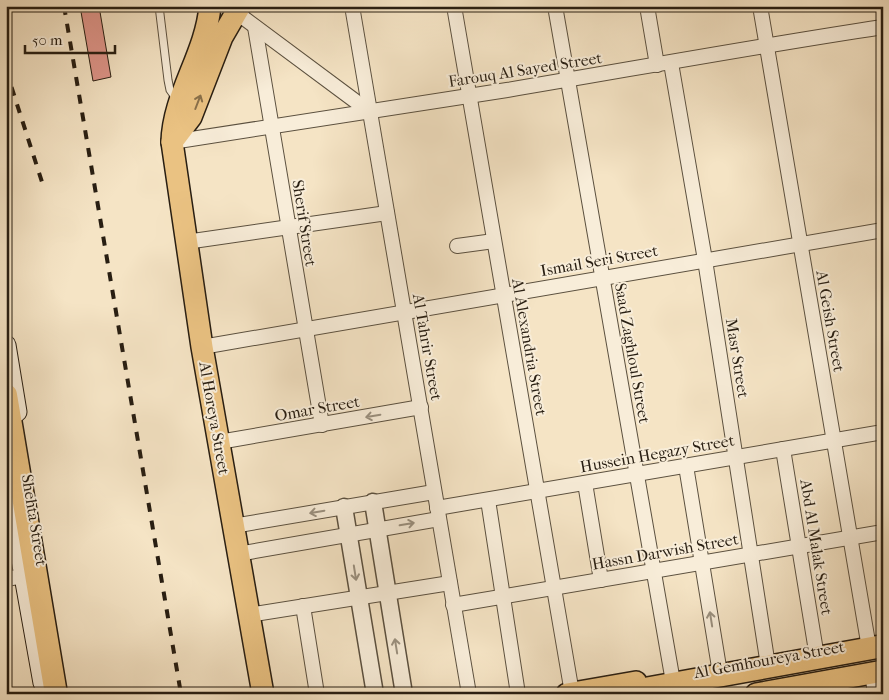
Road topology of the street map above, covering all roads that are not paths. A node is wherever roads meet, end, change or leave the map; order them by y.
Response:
1 (159, 6) edge
2 (352, 6) edge
3 (454, 6) edge
4 (555, 6) edge
5 (647, 6) edge
6 (760, 6) edge
7 (208, 9) edge
8 (239, 10) edge
9 (255, 27) junction
10 (883, 27) edge
11 (767, 45) junction
12 (664, 64) junction
13 (568, 80) junction
14 (469, 96) junction
15 (180, 103) junction
16 (370, 112) junction
17 (271, 126) junction
18 (172, 142) junction
19 (387, 213) junction
20 (288, 227) junction
21 (883, 230) edge
22 (494, 241) junction
23 (186, 242) junction
24 (800, 243) junction
25 (457, 246) dead end
26 (705, 260) junction
27 (602, 278) junction
28 (503, 295) junction
29 (404, 312) junction
30 (305, 329) junction
31 (6, 345) edge
32 (202, 347) junction
33 (6, 395) edge
34 (421, 408) junction
35 (322, 425) junction
36 (883, 432) edge
37 (834, 440) junction
38 (219, 442) junction
39 (783, 449) junction
40 (735, 457) junction
41 (686, 466) junction
42 (637, 474) junction
43 (6, 475) edge
44 (585, 483) junction
45 (537, 491) junction
46 (434, 492) junction
47 (488, 500) junction
48 (373, 502) junction
49 (344, 507) junction
50 (438, 514) junction
51 (233, 526) junction
52 (378, 529) junction
53 (883, 532) edge
54 (348, 535) junction
55 (851, 538) junction
56 (799, 546) junction
57 (238, 554) junction
58 (750, 555) junction
59 (702, 563) junction
60 (654, 571) junction
61 (15, 577) edge
62 (601, 580) junction
63 (450, 583) junction
64 (554, 588) junction
65 (388, 593) junction
66 (503, 596) junction
67 (359, 597) junction
68 (454, 605) junction
69 (303, 606) junction
70 (249, 615) junction
71 (878, 642) edge
72 (816, 651) junction
73 (767, 659) junction
74 (719, 667) junction
75 (879, 668) edge
76 (672, 676) junction
77 (824, 688) edge
78 (570, 693) edge
79 (767, 693) edge
80 (45, 694) edge
81 (56, 694) edge
82 (66, 694) edge
83 (263, 694) edge
84 (317, 694) edge
85 (375, 694) edge
86 (404, 694) edge
87 (469, 694) edge
88 (518, 694) edge
89 (617, 694) edge
90 (694, 694) edge
91 (875, 694) edge

1 - 15 lane
2 - 16 street, Al Tahrir Street
3 - 14 street, Al Alexandria Street
4 - 13 street, Saad Zaghloul Street
5 - 12 street, Masr Street
6 - 11 street, Al Geish Street
7 - 15 main road, Al Horeya Street
8 - 9 street
18 -> 8 main road
9 - 16 street
9 - 17 street, Sherif Street
10 - 11 street, Farouq Al Sayed Street
11 - 12 street, Farouq Al Sayed Street
11 - 24 street, Al Geish Street
12 - 13 street, Farouq Al Sayed Street
12 - 26 street, Masr Street
13 - 14 street, Farouq Al Sayed Street
13 - 27 street, Saad Zaghloul Street
14 - 16 street, Farouq Al Sayed Street
14 - 22 street, Al Alexandria Street
15 - 18 main road, Al Horeya Street
16 - 17 street, Farouq Al Sayed Street
16 - 19 street, Al Tahrir Street
17 - 18 street, Farouq Al Sayed Street
17 - 20 street, Sherif Street
18 - 23 main road, Al Horeya Street
19 - 20 street
19 - 29 street, Al Tahrir Street
20 - 23 street
20 - 30 street, Sherif Street
21 - 24 street, Ismail Seri Street
22 - 25 street
22 - 28 street, Al Alexandria Street
23 - 32 main road, Al Horeya Street
24 - 26 street, Ismail Seri Street
24 - 37 street, Al Geish Street
26 - 27 street, Ismail Seri Street
26 - 40 street, Masr Street
27 - 28 street, Ismail Seri Street
27 - 42 street, Saad Zaghloul Street
28 - 29 street, Ismail Seri Street
28 - 45 street, Al Alexandria Street
29 - 30 street, Ismail Seri Street
29 - 34 street, Al Tahrir Street
30 - 32 street, Ismail Seri Street
30 - 35 street, Sherif Street
31 - 82 main road, Shehta Street
32 - 38 main road, Al Horeya Street
33 - 81 highway
34 -> 35 street, Omar Street
34 - 46 street, Al Tahrir Street
35 - 38 street, Omar Street
36 - 37 street, Hussein Hegazy Street
37 - 39 street, Hussein Hegazy Street
37 - 55 street, Al Geish Street
38 - 51 main road, Al Horeya Street
39 - 40 street, Hussein Hegazy Street
39 - 56 street, Abd Al Malak Street
40 - 41 street, Hussein Hegazy Street
40 - 58 street, Masr Street
41 - 42 street, Hussein Hegazy Street
41 - 59 street
42 - 44 street, Hussein Hegazy Street
42 - 60 street, Saad Zaghloul Street
43 - 61 main road, Shehta Street
44 - 45 street, Hussein Hegazy Street
44 - 62 street
45 - 47 street, Hussein Hegazy Street
45 - 64 street, Al Alexandria Street
46 - 48 street
46 - 50 street, Al Tahrir Street
47 - 50 street, Hussein Hegazy Street
47 - 66 street
48 - 49 street
48 - 52 street
49 -> 51 street
49 - 54 street
52 -> 50 street, Hussein Hegazy Street
50 - 63 street, Al Tahrir Street
51 - 57 main road, Al Horeya Street
52 - 54 street, Hussein Hegazy Street
52 - 65 street
53 - 55 street, Hassn Darwish Street
54 - 57 street, Hussein Hegazy Street
54 -> 67 street
55 - 56 street, Hassn Darwish Street
55 - 71 street, Al Geish Street
56 - 58 street, Hassn Darwish Street
56 - 72 street, Abd Al Malak Street
57 - 70 main road, Al Horeya Street
58 - 59 street, Hassn Darwish Street
58 - 73 street, Masr Street
59 - 60 street, Hassn Darwish Street
74 -> 59 street
60 - 62 street, Hassn Darwish Street
60 - 76 street, Saad Zaghloul Street
61 - 80 main road, Shehta Street
62 - 64 street, Hassn Darwish Street
63 - 65 street
63 - 68 street, Al Tahrir Street
64 - 66 street, Hassn Darwish Street
64 - 78 street, Al Alexandria Street
65 - 67 street
86 -> 65 street
66 - 68 street, Hassn Darwish Street
66 - 88 street
67 - 69 street
67 - 85 street
68 - 87 street, Al Tahrir Street
69 - 70 street
69 - 84 street
70 - 83 main road, Al Horeya Street
71 - 72 main road, Al Gemhoureya Street
71 - 89 highway, Al Gemhoureya Street
72 - 73 main road, Al Gemhoureya Street
73 - 74 main road, Al Gemhoureya Street
74 - 76 main road, Al Gemhoureya Street
75 - 77 main road, Al Gemhoureya Street
75 - 90 highway, Al Gemhoureya Street
75 - 91 street
76 - 78 main road, Al Gemhoureya Street
77 - 79 main road, Al Gemhoureya Street

